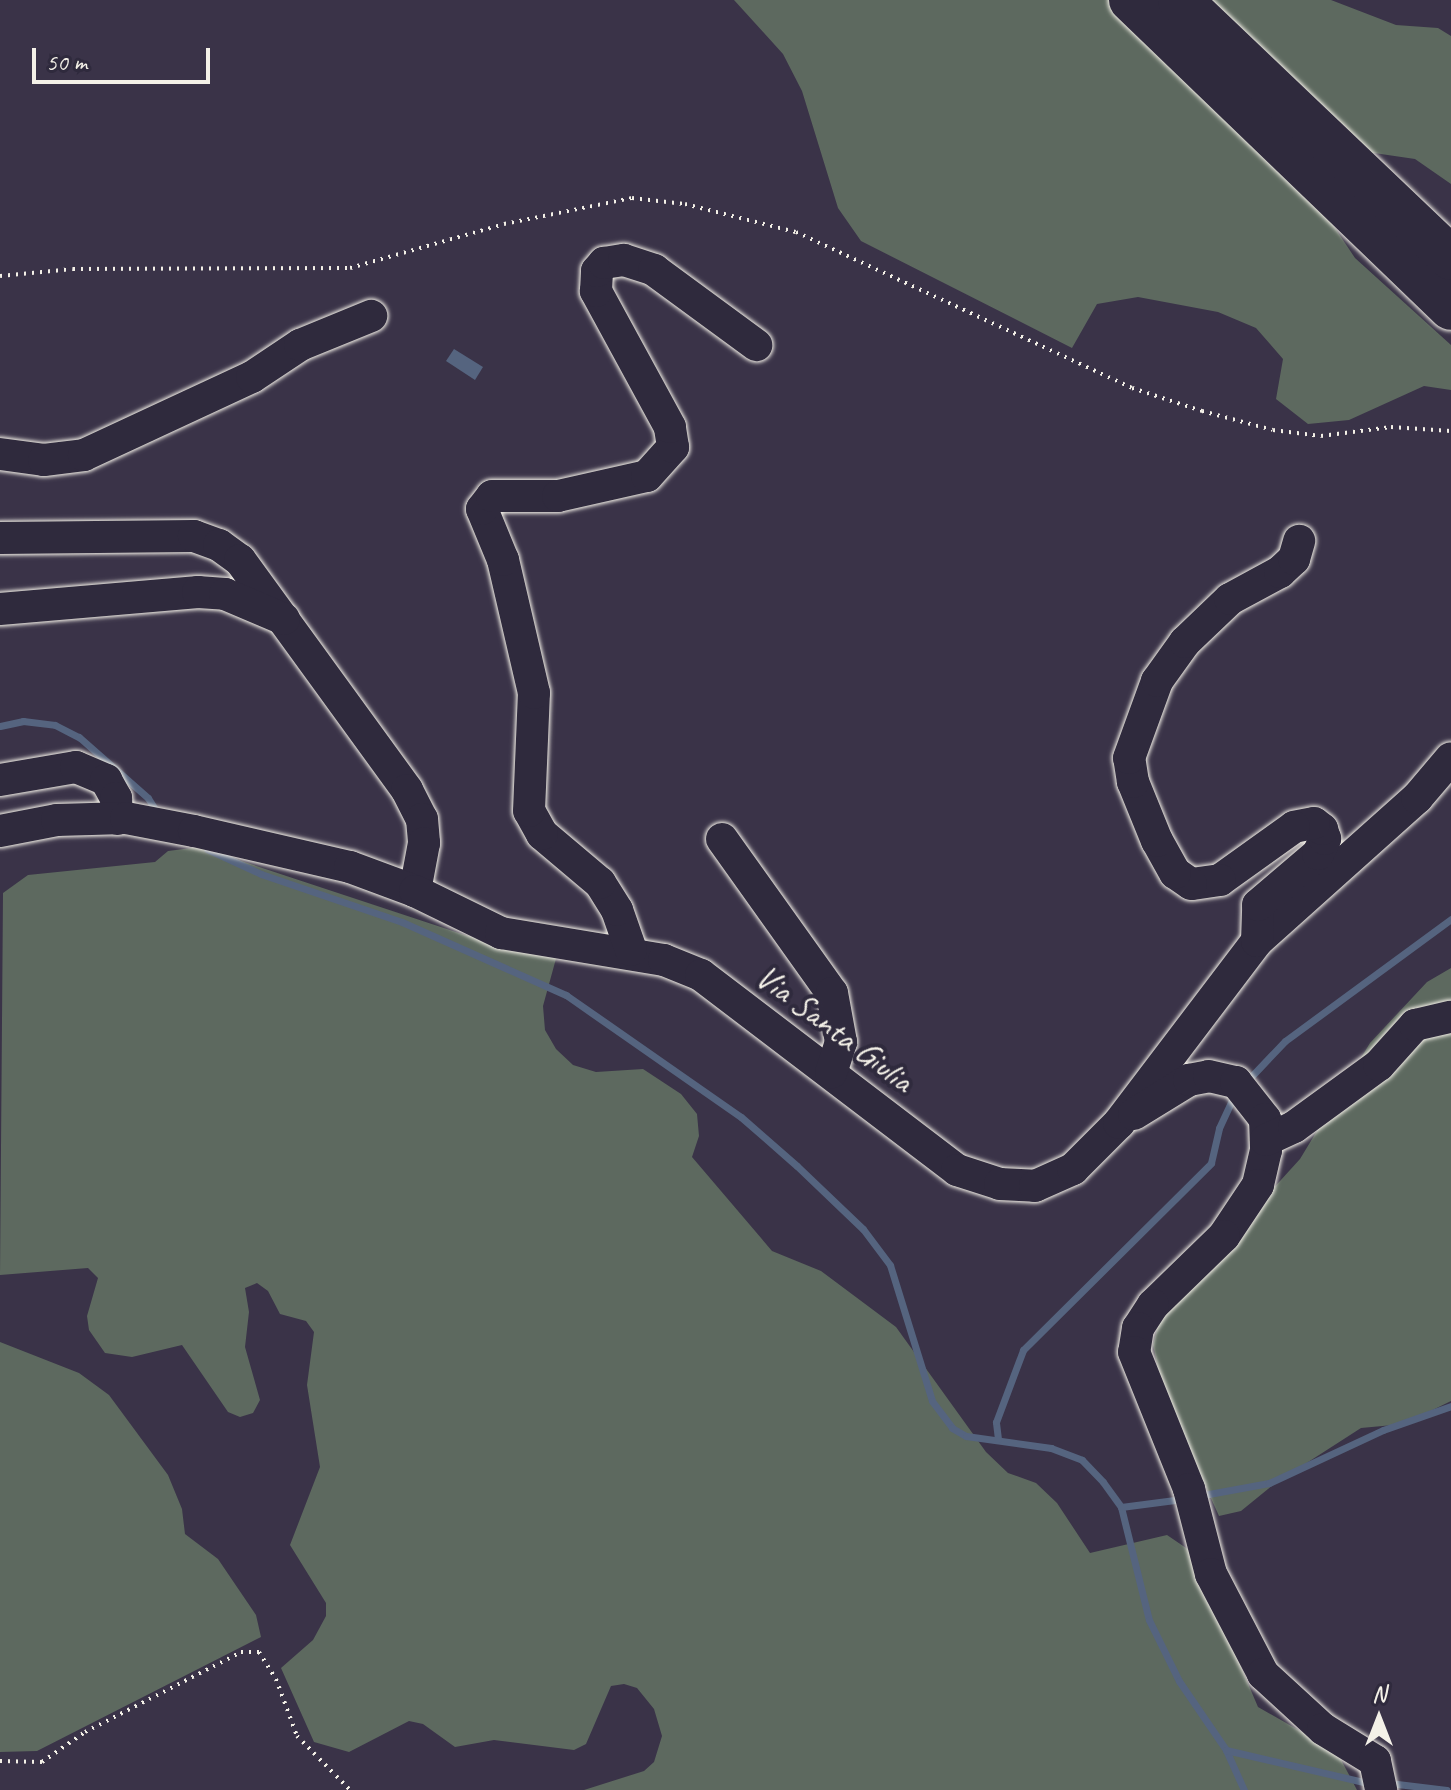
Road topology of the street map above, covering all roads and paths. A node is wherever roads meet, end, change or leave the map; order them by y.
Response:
1 (1131, 0) edge
2 (1180, 0) edge
3 (1369, 202) junction
4 (1451, 258) edge
5 (1451, 308) edge
6 (371, 316) dead end
7 (756, 345) dead end
8 (0, 454) edge
9 (0, 538) edge
10 (1299, 541) dead end
11 (0, 609) edge
12 (284, 619) junction
13 (1451, 758) edge
14 (0, 780) edge
15 (117, 819) junction
16 (0, 831) edge
17 (722, 839) dead end
18 (415, 891) junction
19 (1257, 941) junction
20 (631, 950) junction
21 (1451, 1017) edge
22 (831, 1072) junction
23 (1119, 1123) junction
24 (1266, 1140) junction
25 (0, 1761) edge
26 (350, 1790) edge
27 (1381, 1790) edge

1 - 3 highway
2 - 3 highway
3 - 4 highway
3 - 5 highway
6 - 8 street
7 - 20 street
9 - 12 street
10 - 19 street
11 - 12 street
12 - 18 street
13 - 19 street, Via Santa Giulia
14 - 15 street
15 - 16 street, Via Santa Giulia
15 - 18 street, Via Santa Giulia
17 - 22 street
18 - 20 street, Via Santa Giulia
19 - 23 street, Via Santa Giulia
20 - 22 street, Via Santa Giulia
21 - 24 street
22 - 23 street, Via Santa Giulia
23 - 24 street
24 - 27 street
25 - 26 path

